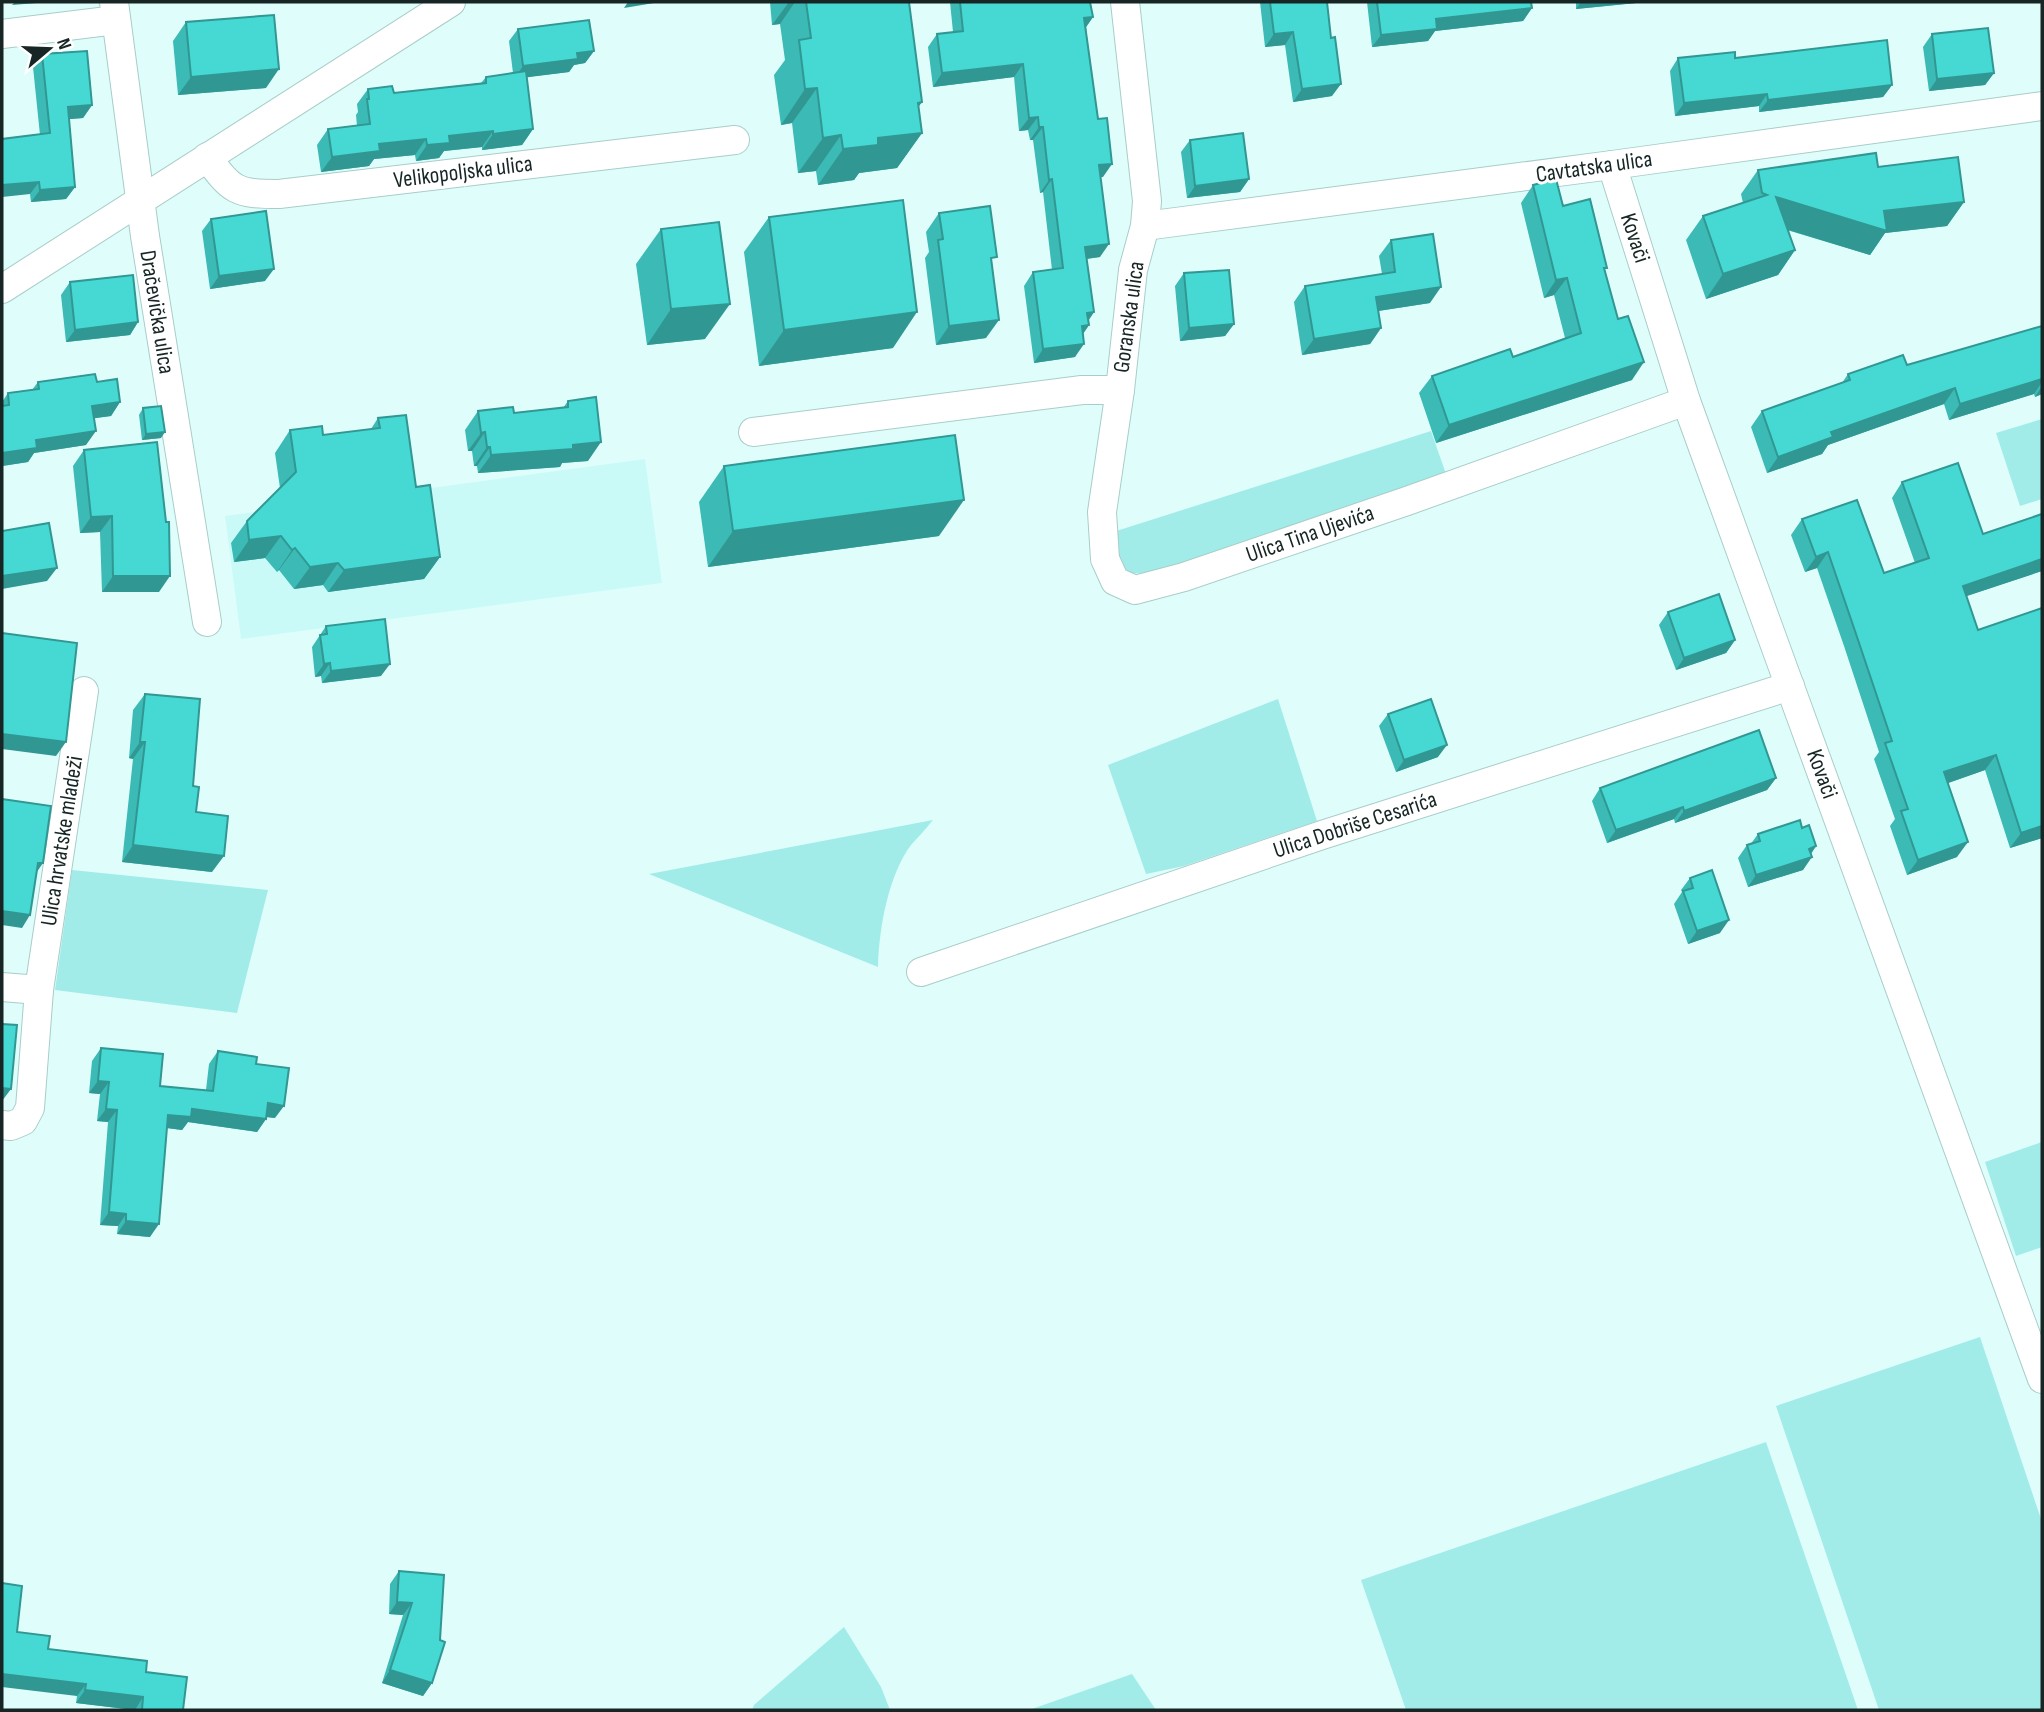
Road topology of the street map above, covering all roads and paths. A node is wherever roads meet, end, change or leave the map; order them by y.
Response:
1 (451, 2) edge
2 (1125, 2) edge
3 (115, 11) edge
4 (2, 34) edge
5 (2042, 106) edge
6 (735, 140) dead end
7 (207, 157) junction
8 (1612, 165) junction
9 (140, 200) junction
10 (1144, 226) junction
11 (2, 289) edge
12 (1120, 390) junction
13 (1686, 401) junction
14 (752, 432) dead end
15 (207, 622) dead end
16 (1790, 686) junction
17 (85, 691) dead end
18 (922, 972) dead end
19 (2, 988) edge
20 (39, 990) junction
21 (2, 1125) edge
22 (2042, 1379) edge

1 - 7 street
2 - 10 street, Goranska ulica
3 - 4 street
3 - 9 street, Dračevička ulica
5 - 8 street, Cavtatska ulica
6 - 7 street, Velikopoljska ulica
7 - 9 street
8 - 10 street, Cavtatska ulica
8 - 13 street, Kovači
9 - 11 street
9 - 15 street, Dračevička ulica
10 - 12 street, Goranska ulica
12 - 13 street, Ulica Tina Ujevića
12 - 14 street, Goranska ulica
13 - 16 street, Kovači
16 - 18 street, Ulica Dobriše Cesarića
16 - 22 street, Kovači
17 - 20 street, Ulica hrvatske mladeži
19 - 20 street
20 - 21 street, Ulica hrvatske mladeži

